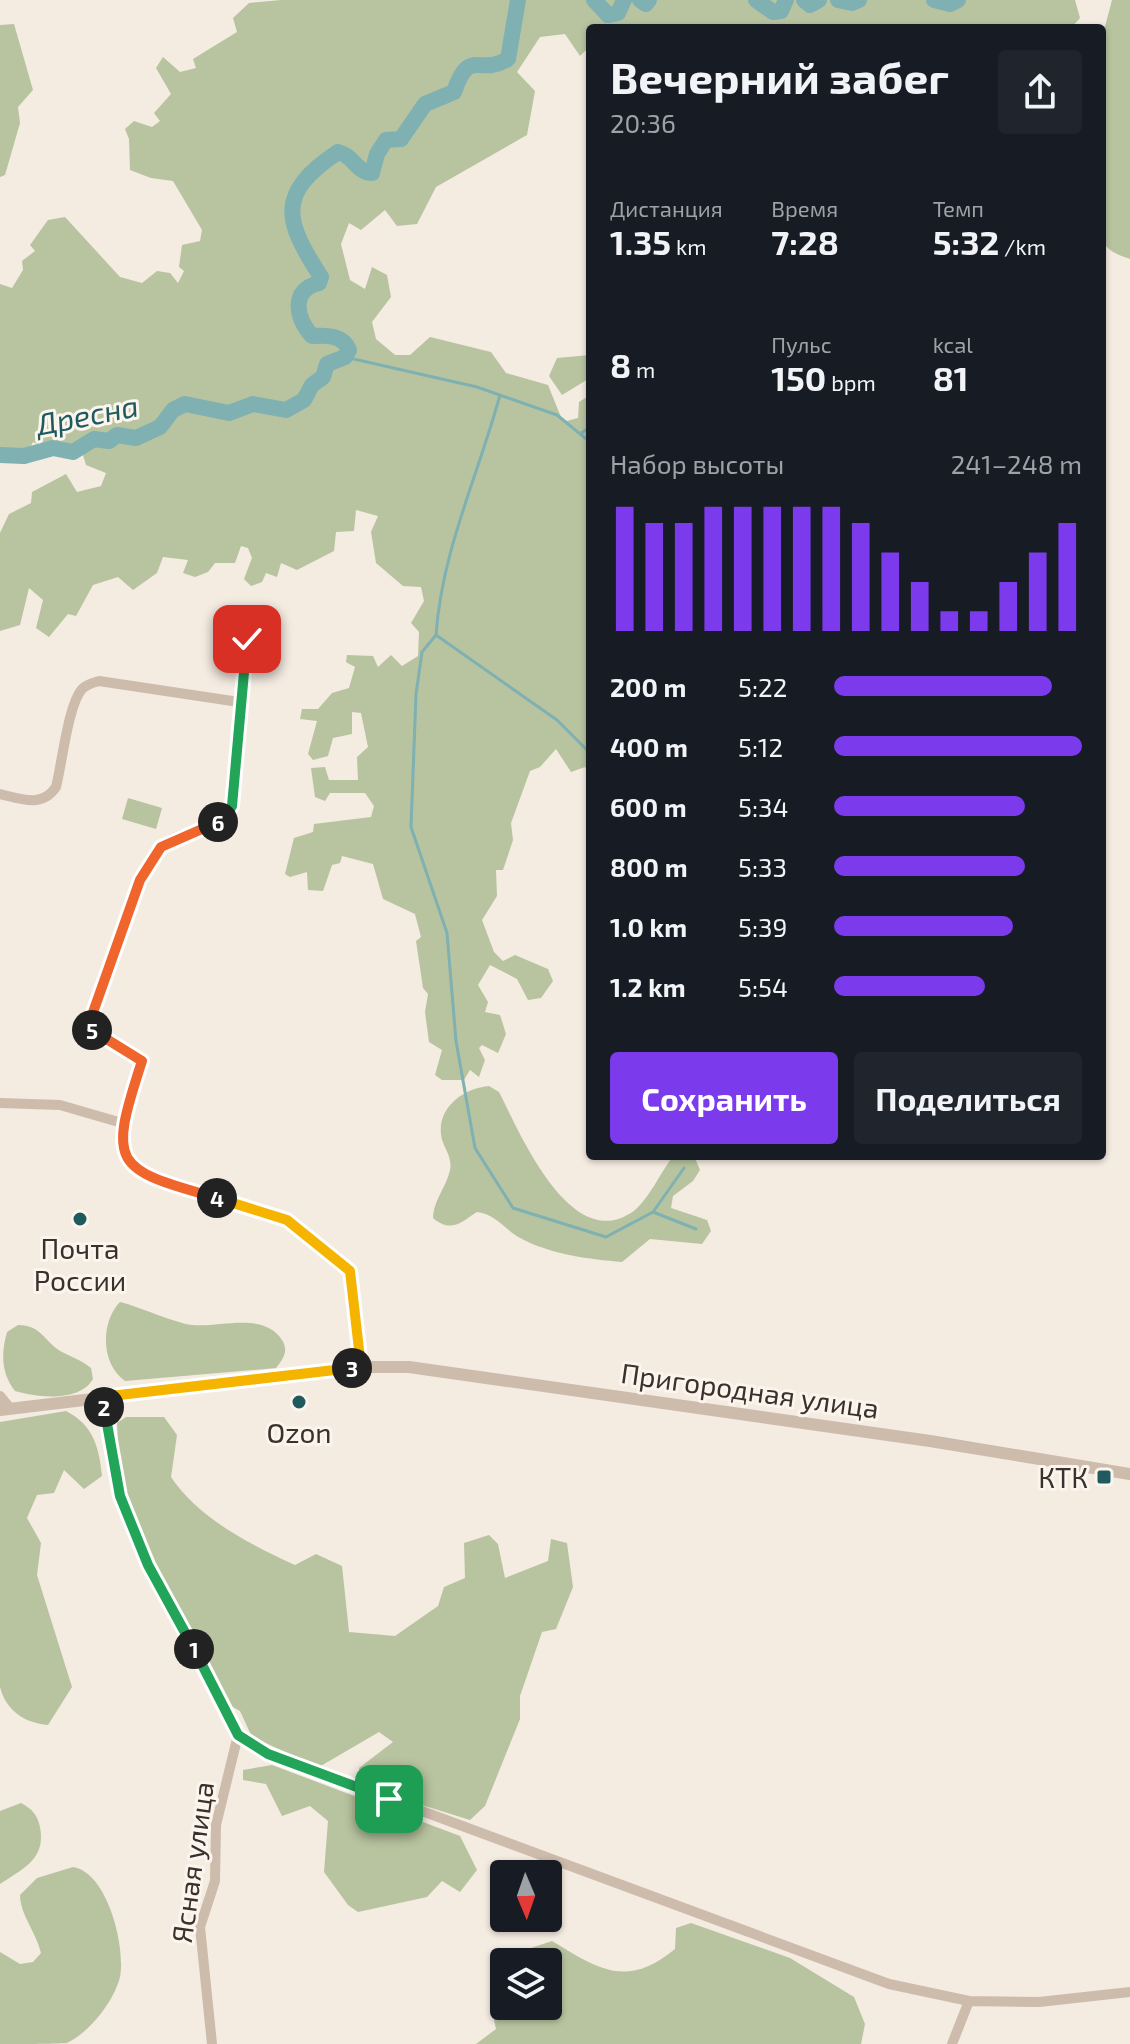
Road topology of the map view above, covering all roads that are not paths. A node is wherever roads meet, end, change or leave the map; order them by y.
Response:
1 (247, 639) dead end
2 (239, 702) junction
3 (0, 794) edge
4 (0, 1103) edge
5 (122, 1123) junction
6 (361, 1367) junction
7 (0, 1396) edge
8 (102, 1397) junction
9 (5, 1409) edge
10 (1130, 1474) edge
11 (238, 1735) junction
12 (1130, 1992) edge
13 (969, 2001) junction
14 (212, 2044) edge
15 (952, 2044) edge

1 - 2 street
2 - 3 street
2 - 5 street
4 - 5 street
5 - 6 street
6 - 8 street, Пригородная улица
6 - 10 street, Пригородная улица
7 - 9 street
8 - 9 street, Пригородная улица
8 - 11 street
11 - 13 street
11 - 14 street, Ясная улица
12 - 13 street
13 - 15 street

